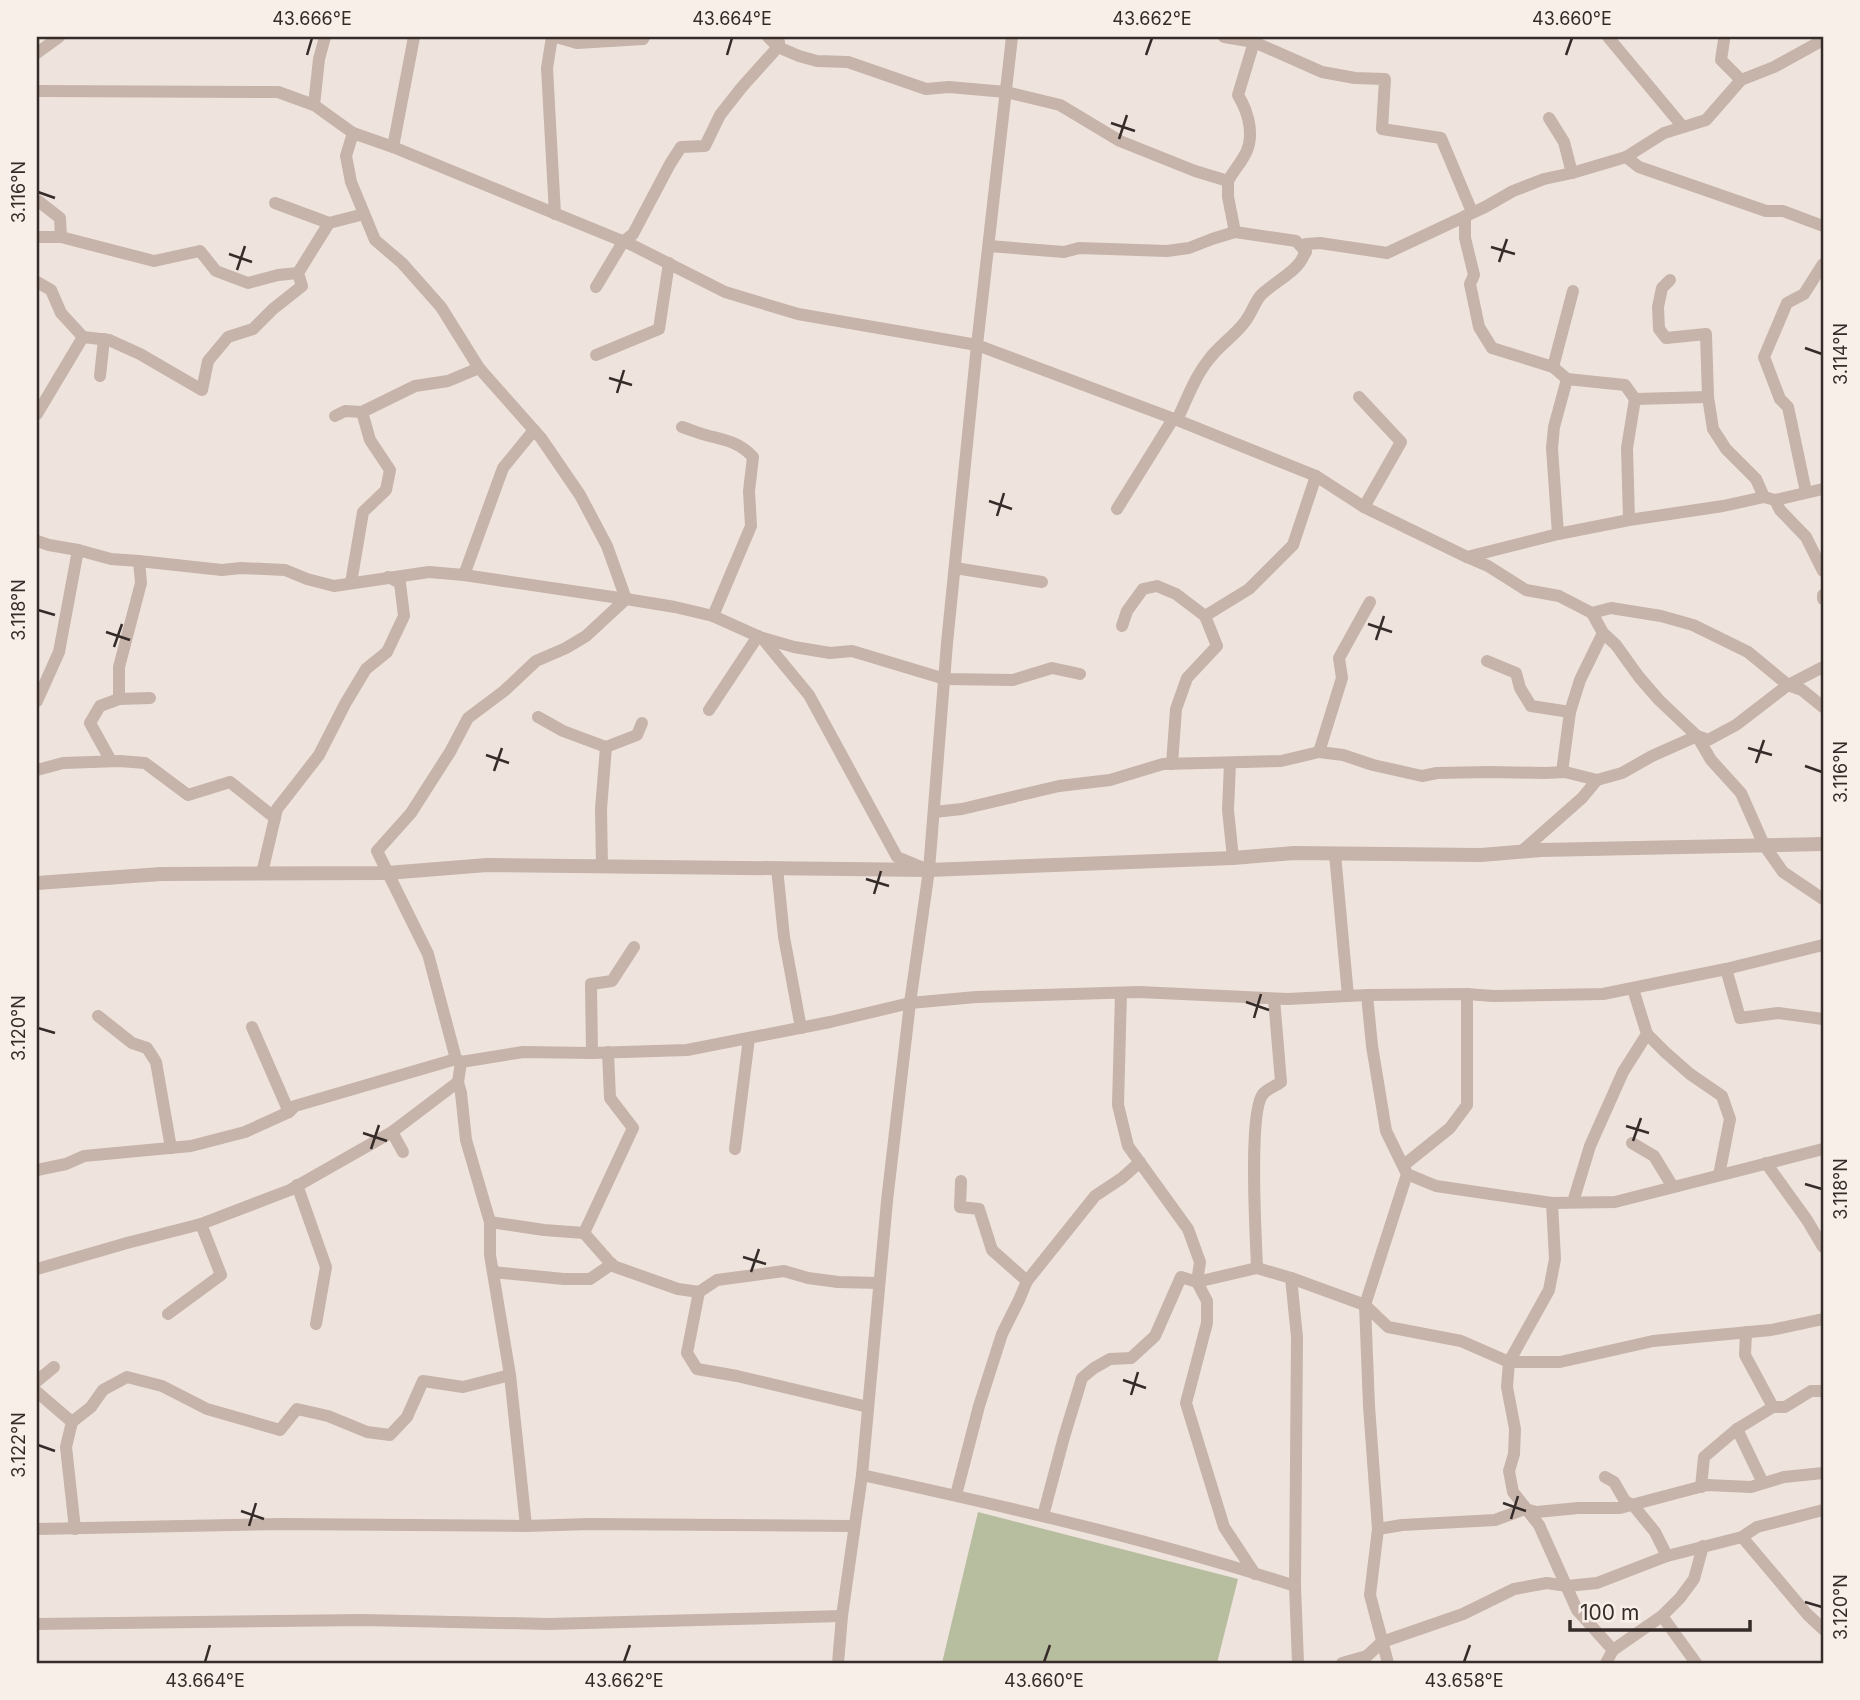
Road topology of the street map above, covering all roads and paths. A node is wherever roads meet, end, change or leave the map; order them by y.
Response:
1 (59, 37) edge
2 (325, 37) edge
3 (414, 37) edge
4 (554, 37) edge
5 (644, 37) edge
6 (768, 37) edge
7 (1012, 37) edge
8 (1224, 37) edge
9 (1608, 37) edge
10 (1247, 39) edge
11 (1724, 40) dead end
12 (1823, 40) edge
13 (779, 42) edge
14 (37, 53) edge
15 (1741, 80) junction
16 (37, 91) edge
17 (1006, 92) junction
18 (314, 106) junction
19 (1549, 118) dead end
20 (1683, 127) junction
21 (354, 133) junction
22 (393, 147) junction
23 (1626, 157) junction
24 (1572, 173) junction
25 (1228, 181) junction
26 (37, 200) edge
27 (275, 204) dead end
28 (555, 214) junction
29 (1469, 214) junction
30 (364, 215) junction
31 (329, 223) junction
32 (1823, 226) edge
33 (1235, 232) junction
34 (37, 237) edge
35 (61, 237) junction
36 (624, 242) junction
37 (989, 246) junction
38 (1306, 253) junction
39 (669, 263) junction
40 (1823, 264) edge
41 (298, 273) junction
42 (1670, 280) dead end
43 (37, 282) edge
44 (596, 287) dead end
45 (1573, 291) dead end
46 (83, 337) junction
47 (104, 339) junction
48 (977, 345) junction
49 (596, 355) dead end
50 (1553, 367) junction
51 (479, 368) junction
52 (100, 376) dead end
53 (1567, 379) junction
54 (1359, 397) dead end
55 (1708, 397) junction
56 (1635, 399) junction
57 (362, 412) junction
58 (37, 414) edge
59 (335, 416) dead end
60 (1175, 419) junction
61 (682, 427) dead end
62 (534, 430) junction
63 (1316, 476) junction
64 (1823, 489) edge
65 (1806, 492) junction
66 (1770, 499) junction
67 (1364, 507) junction
68 (1117, 509) dead end
69 (1629, 520) junction
70 (1558, 534) junction
71 (37, 541) edge
72 (78, 550) junction
73 (1467, 557) junction
74 (139, 561) junction
75 (955, 568) junction
76 (1823, 571) edge
77 (464, 575) junction
78 (388, 577) junction
79 (1042, 582) dead end
80 (351, 583) junction
81 (626, 599) junction
82 (1370, 602) dead end
83 (1592, 613) junction
84 (713, 616) junction
85 (1205, 616) junction
86 (1122, 626) dead end
87 (1603, 633) junction
88 (760, 637) junction
89 (1487, 661) dead end
90 (1823, 667) edge
91 (1080, 674) dead end
92 (945, 679) junction
93 (1788, 685) junction
94 (150, 698) dead end
95 (119, 699) junction
96 (37, 701) edge
97 (1823, 707) edge
98 (709, 710) dead end
99 (1570, 712) junction
100 (538, 717) dead end
101 (642, 723) dead end
102 (1697, 736) junction
103 (606, 747) junction
104 (1319, 752) junction
105 (111, 761) junction
106 (1230, 763) junction
107 (1172, 764) junction
108 (37, 770) edge
109 (1562, 772) junction
110 (1597, 780) junction
111 (934, 811) junction
112 (275, 818) junction
113 (1823, 844) edge
114 (1764, 845) junction
115 (1522, 851) junction
116 (1335, 854) junction
117 (1233, 858) junction
118 (602, 866) junction
119 (777, 868) junction
120 (929, 870) junction
121 (262, 873) junction
122 (387, 873) junction
123 (37, 883) edge
124 (1823, 899) edge
125 (1823, 945) edge
126 (634, 947) dead end
127 (1726, 969) junction
128 (1633, 989) junction
129 (1121, 993) junction
130 (1467, 994) junction
131 (1367, 995) junction
132 (1348, 996) junction
133 (1274, 999) junction
134 (910, 1003) junction
135 (99, 1016) dead end
136 (1823, 1020) edge
137 (252, 1027) dead end
138 (801, 1028) junction
139 (1647, 1034) junction
140 (749, 1038) junction
141 (608, 1052) junction
142 (592, 1053) junction
143 (459, 1061) junction
144 (458, 1082) junction
145 (289, 1112) junction
146 (393, 1132) junction
147 (1632, 1143) dead end
148 (172, 1148) junction
149 (735, 1149) dead end
150 (1823, 1149) edge
151 (403, 1152) dead end
152 (1140, 1162) junction
153 (1766, 1163) junction
154 (37, 1170) edge
155 (1405, 1170) junction
156 (1719, 1175) junction
157 (961, 1181) dead end
158 (298, 1185) junction
159 (1673, 1187) junction
160 (1573, 1202) junction
161 (1552, 1203) junction
162 (490, 1222) junction
163 (201, 1224) junction
164 (584, 1233) junction
165 (1823, 1247) edge
166 (612, 1264) junction
167 (1256, 1268) junction
168 (37, 1269) edge
169 (493, 1272) junction
170 (1291, 1278) junction
171 (1027, 1281) junction
172 (1197, 1282) junction
173 (879, 1283) junction
174 (699, 1292) junction
175 (1365, 1305) junction
176 (167, 1314) dead end
177 (1823, 1319) edge
178 (317, 1324) dead end
179 (1746, 1332) junction
180 (1509, 1362) junction
181 (54, 1367) dead end
182 (510, 1375) junction
183 (37, 1381) edge
184 (1823, 1391) edge
185 (37, 1392) edge
186 (869, 1407) junction
187 (1773, 1407) junction
188 (72, 1422) junction
189 (1737, 1429) junction
190 (1823, 1473) edge
191 (862, 1475) junction
192 (1605, 1477) dead end
193 (1763, 1483) junction
194 (1701, 1487) junction
195 (956, 1495) junction
196 (1633, 1505) junction
197 (1525, 1509) junction
198 (1823, 1510) edge
199 (1043, 1516) junction
200 (526, 1526) junction
201 (855, 1526) junction
202 (75, 1529) junction
203 (1378, 1529) junction
204 (37, 1530) edge
205 (1742, 1536) junction
206 (1703, 1546) junction
207 (1667, 1556) junction
208 (1255, 1574) junction
209 (1567, 1586) junction
210 (1295, 1587) junction
211 (842, 1616) junction
212 (1662, 1616) junction
213 (37, 1624) edge
214 (1823, 1629) edge
215 (1382, 1642) junction
216 (1613, 1650) junction
217 (838, 1663) edge
218 (1298, 1663) edge
219 (1342, 1663) edge
220 (1388, 1663) edge
221 (1606, 1663) edge
222 (1696, 1663) edge

1 - 14 street
2 - 18 street
3 - 22 street
4 - 5 street
4 - 28 street
6 - 13 street
7 - 17 street
8 - 10 street
9 - 20 street
10 - 25 street
10 - 29 street
11 - 15 street
12 - 15 street
13 - 17 street
13 - 36 street
15 - 20 street
16 - 18 street
17 - 25 street
17 - 37 street
18 - 21 street
19 - 24 street
20 - 23 street
21 - 22 street
21 - 30 street
22 - 28 street
23 - 24 street
23 - 32 street
24 - 29 street
25 - 33 street
26 - 35 street
27 - 31 street
28 - 36 street
29 - 38 street
29 - 50 street
30 - 31 street
30 - 51 street
31 - 41 street
33 - 37 street
33 - 38 street
34 - 35 street
35 - 41 street
36 - 39 street
36 - 44 street
37 - 48 street
38 - 60 street
39 - 48 street
39 - 49 street
40 - 65 street
41 - 47 street
42 - 55 street
43 - 46 street
45 - 50 street
46 - 47 street
46 - 58 street
47 - 52 street
48 - 60 street
48 - 75 street
50 - 53 street
51 - 57 street
51 - 62 street
53 - 56 street
53 - 70 street
54 - 67 street
55 - 56 street
55 - 66 street
56 - 69 street
57 - 59 street
57 - 80 street
60 - 63 street
60 - 68 street
61 - 84 street
62 - 77 street
62 - 81 street
63 - 67 street
63 - 85 street
64 - 65 street
65 - 66 street
66 - 69 street
66 - 76 street
67 - 73 street
69 - 70 street
70 - 73 street
71 - 72 street
72 - 74 street
72 - 96 street
73 - 83 street
74 - 80 street
74 - 95 street
75 - 79 street
75 - 92 street
77 - 78 street
77 - 81 street
78 - 80 street
78 - 112 street
81 - 84 street
81 - 122 street
82 - 104 street
83 - 87 street
83 - 93 street
84 - 88 street
85 - 86 street
85 - 107 street
87 - 99 street
87 - 102 street
88 - 92 street
88 - 98 street
88 - 120 street
89 - 99 street
90 - 93 street
91 - 92 street
92 - 111 street
93 - 97 street
93 - 102 street
94 - 95 street
95 - 105 street
99 - 109 street
100 - 103 street
101 - 103 street
102 - 110 street
102 - 114 street
103 - 118 street
104 - 106 street
104 - 109 street
105 - 108 street
105 - 112 street
106 - 107 street
106 - 117 street
107 - 111 street
109 - 110 street
110 - 115 street
111 - 120 street
112 - 121 street
113 - 114 street
114 - 115 street
114 - 124 street
115 - 116 street
116 - 117 street
116 - 132 street
117 - 120 street
118 - 119 street
118 - 122 street
119 - 120 street
119 - 138 street
120 - 134 street
121 - 122 street
121 - 123 street
122 - 143 street
125 - 127 street
126 - 142 street
127 - 128 street
127 - 136 street
128 - 130 street
128 - 139 street
129 - 133 street
129 - 134 street
129 - 152 street
130 - 131 street
130 - 155 street
131 - 132 street
131 - 155 street
132 - 133 street
133 - 167 street
134 - 138 street
134 - 173 street
135 - 148 street
137 - 145 street
138 - 140 street
139 - 156 street
139 - 160 street
140 - 141 street
140 - 149 street
141 - 142 street
141 - 164 street
142 - 143 street
143 - 144 street
143 - 145 street
144 - 146 street
144 - 162 street
145 - 148 street
146 - 151 street
146 - 158 street
147 - 159 street
148 - 154 street
150 - 153 street
152 - 171 street
152 - 172 street
153 - 156 street
153 - 165 street
155 - 161 street
155 - 175 street
156 - 159 street
157 - 171 street
158 - 163 street
158 - 178 street
159 - 160 street
160 - 161 street
161 - 180 street
162 - 164 street
162 - 169 street
163 - 168 street
163 - 176 street
164 - 166 street
166 - 169 street
166 - 174 street
167 - 170 street
167 - 172 street
169 - 182 street
170 - 175 street
170 - 210 street
171 - 195 street
172 - 199 street
172 - 208 street
173 - 174 street
173 - 186 street
174 - 186 street
175 - 180 street
175 - 203 street
177 - 179 street
179 - 180 street
179 - 187 street
180 - 197 street
181 - 183 street
182 - 188 street
182 - 200 street
184 - 187 street
185 - 188 street
186 - 191 street
187 - 189 street
188 - 202 street
189 - 193 street
189 - 194 street
190 - 193 street
191 - 195 street
191 - 201 street
192 - 196 street
193 - 194 street
194 - 196 street
195 - 199 street
196 - 197 street
196 - 207 street
197 - 203 street
197 - 209 street
198 - 205 street
199 - 208 street
200 - 201 street
200 - 202 street
201 - 211 street
202 - 204 street
203 - 215 street
205 - 206 street
205 - 214 street
206 - 207 street
206 - 212 street
207 - 209 street
208 - 210 street
209 - 215 street
209 - 216 street
210 - 218 street
211 - 213 street
211 - 217 street
212 - 216 street
212 - 222 street
215 - 219 street
215 - 220 street
216 - 221 street

